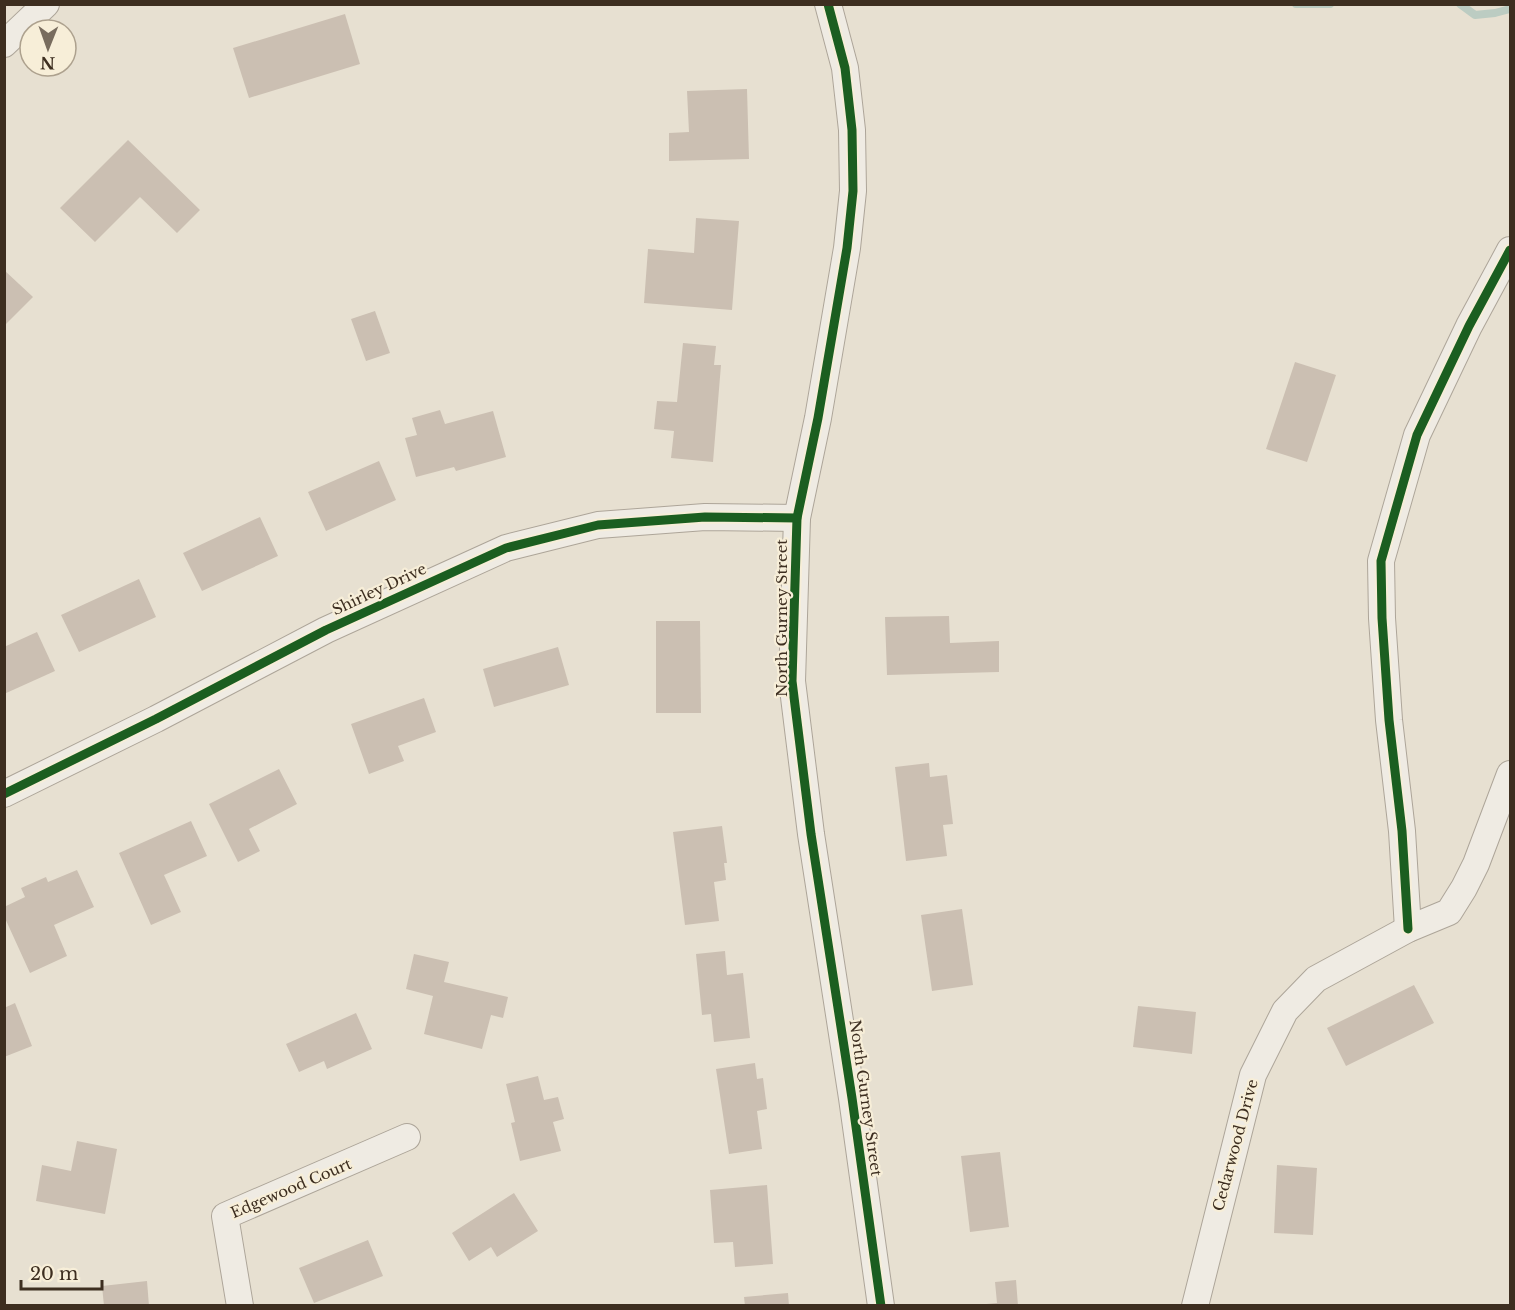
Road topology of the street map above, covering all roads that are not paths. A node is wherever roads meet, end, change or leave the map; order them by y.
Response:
1 (45, 4) edge
2 (828, 4) edge
3 (4, 44) edge
4 (1510, 250) edge
5 (797, 518) junction
6 (1510, 774) edge
7 (4, 794) edge
8 (1408, 929) junction
9 (407, 1137) dead end
10 (240, 1305) edge
11 (881, 1305) edge
12 (1195, 1305) edge

1 - 3 street
2 - 5 street, North Gurney Street
4 - 8 street
5 - 7 street, Shirley Drive
5 - 11 street, North Gurney Street
6 - 8 street, Cedarwood Drive
8 - 12 street, Cedarwood Drive
9 - 10 street, Edgewood Court

